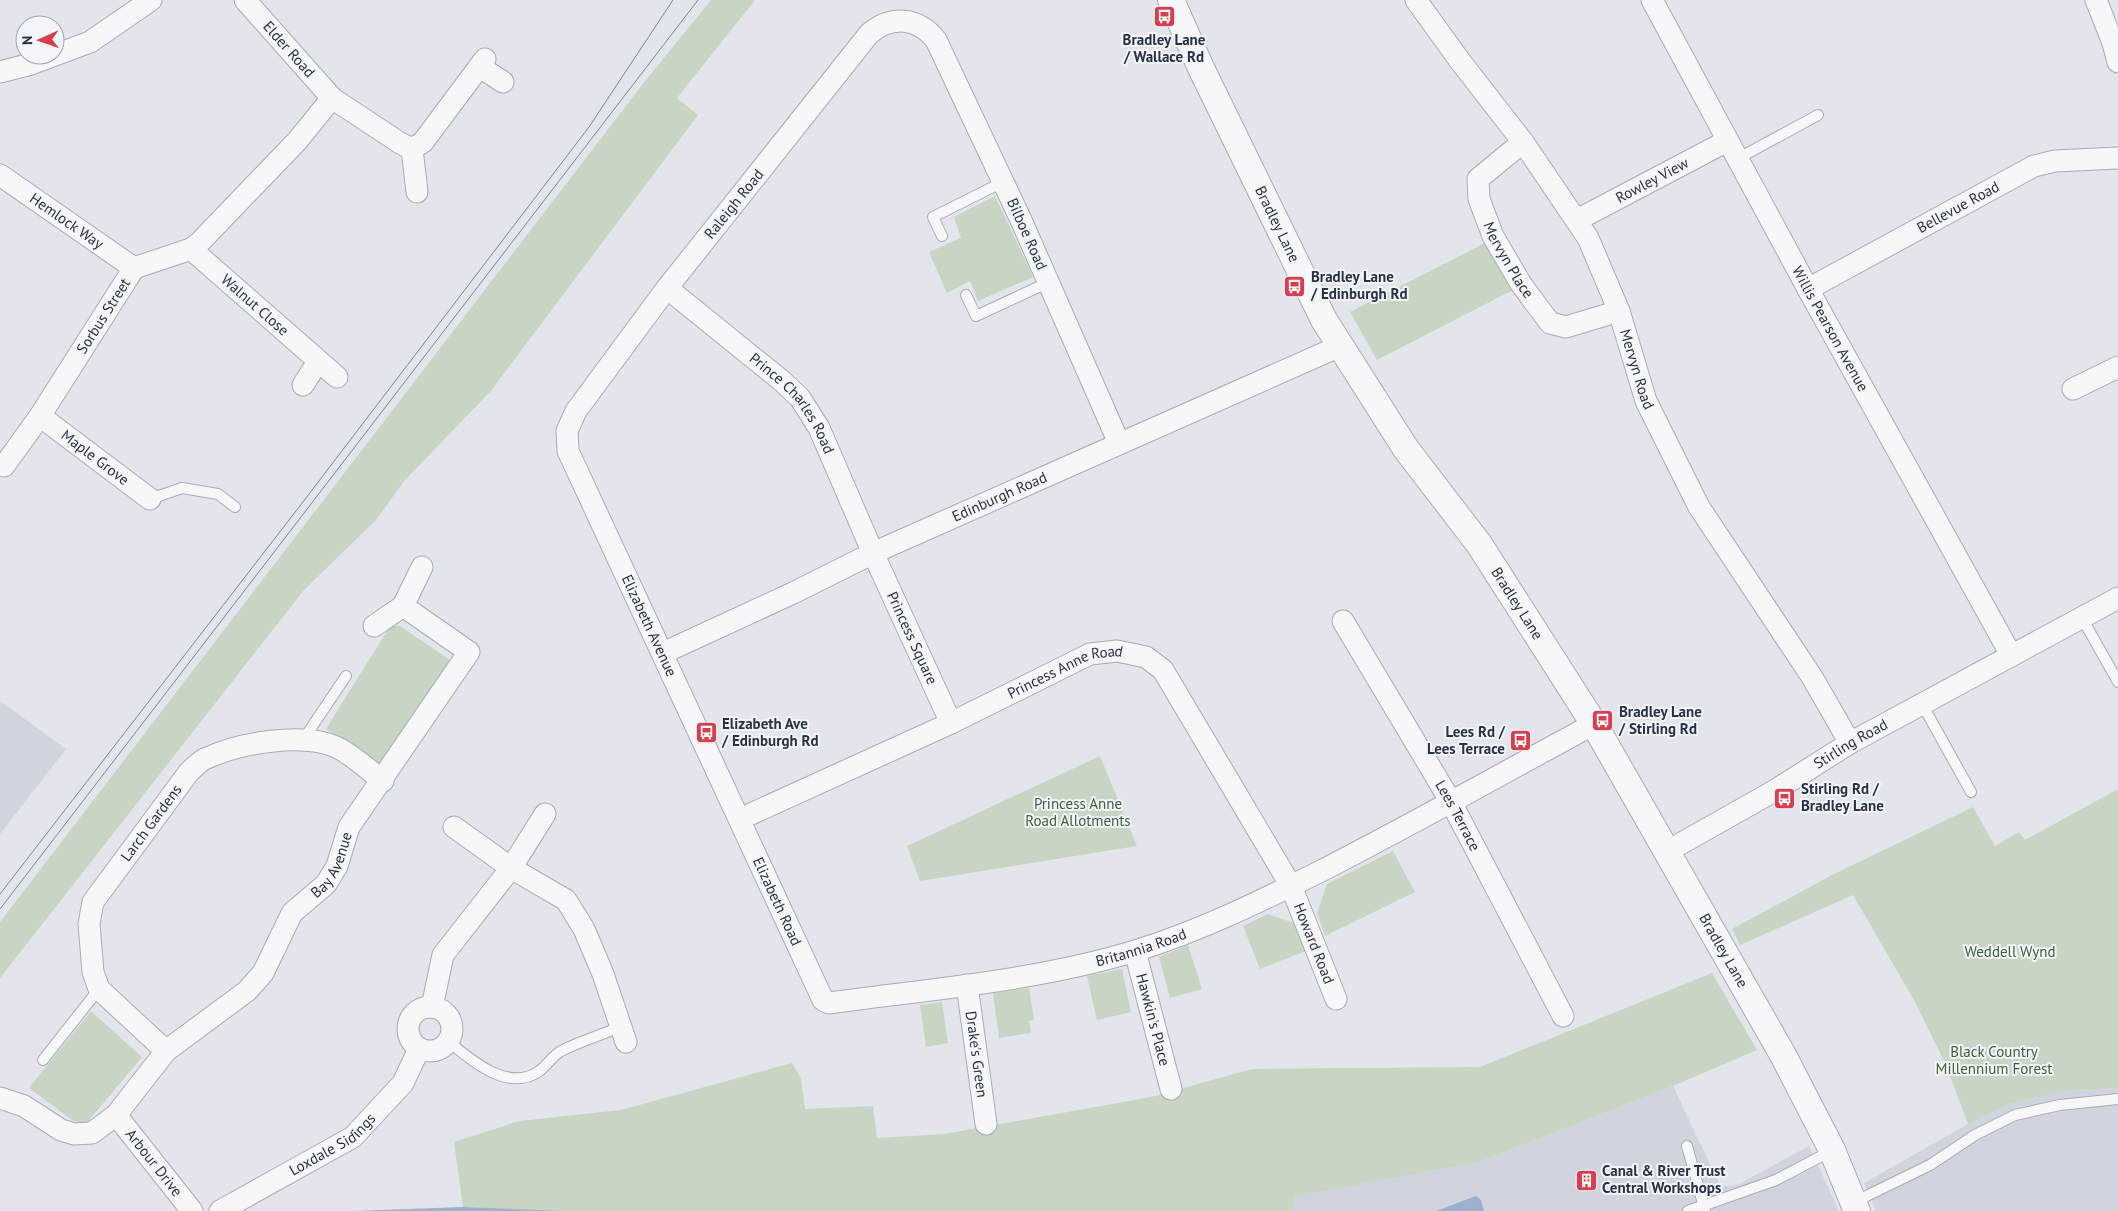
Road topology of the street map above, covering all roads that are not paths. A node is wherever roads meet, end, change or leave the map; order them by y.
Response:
1 (151, 0) edge
2 (245, 0) edge
3 (1171, 0) edge
4 (1416, 0) edge
5 (1652, 0) edge
6 (2101, 1) edge
7 (928, 30) joint
8 (2118, 62) edge
9 (0, 72) edge
10 (503, 82) dead end
11 (332, 98) junction
12 (1818, 115) dead end
13 (1523, 142) junction
14 (412, 149) junction
15 (1732, 150) junction
16 (2118, 158) edge
17 (0, 175) edge
18 (1003, 182) junction
19 (417, 192) dead end
20 (1577, 220) junction
21 (942, 236) dead end
22 (191, 249) junction
23 (134, 268) junction
24 (1049, 282) junction
25 (667, 288) junction
26 (1808, 290) junction
27 (966, 295) dead end
28 (1619, 311) junction
29 (1340, 346) junction
30 (318, 362) junction
31 (2118, 367) edge
32 (337, 377) dead end
33 (303, 385) dead end
34 (2073, 389) dead end
35 (40, 416) junction
36 (567, 431) joint
37 (1119, 443) junction
38 (4, 466) dead end
39 (150, 499) joint
40 (235, 507) dead end
41 (872, 553) junction
42 (422, 567) dead end
43 (2118, 598) edge
44 (403, 606) junction
45 (2082, 618) junction
46 (1343, 621) dead end
47 (374, 626) dead end
48 (663, 653) junction
49 (2011, 655) junction
50 (346, 676) dead end
51 (2118, 682) edge
52 (1922, 704) junction
53 (952, 723) junction
54 (1594, 724) junction
55 (303, 740) junction
56 (1850, 744) junction
57 (383, 781) junction
58 (1971, 792) dead end
59 (1451, 802) junction
60 (545, 814) dead end
61 (740, 819) junction
62 (454, 827) dead end
63 (1666, 852) junction
64 (511, 868) junction
65 (1291, 886) junction
66 (1135, 951) junction
67 (815, 984) joint
68 (967, 985) junction
69 (99, 989) junction
70 (1336, 999) dead end
71 (432, 1007) junction
72 (1563, 1016) dead end
73 (624, 1034) joint
74 (449, 1042) junction
75 (418, 1049) junction
76 (166, 1051) junction
77 (43, 1060) dead end
78 (1172, 1089) dead end
79 (0, 1098) edge
80 (2118, 1099) edge
81 (116, 1115) junction
82 (986, 1124) dead end
83 (1688, 1146) dead end
84 (1832, 1150) junction
85 (1855, 1207) edge
86 (1705, 1209) edge
87 (192, 1211) edge
88 (220, 1211) edge
89 (1688, 1211) edge

1 - 9 street
2 - 11 street, Elder Road
3 - 29 street, Bradley Lane
4 - 13 street, Mervyn Road
5 - 15 street, Willis Pearson Avenue
6 - 8 street
7 - 18 street, Bilboe Road
7 - 25 street, Raleigh Road
10 - 14 street
11 - 14 street, Elder Road
11 - 22 street, Sorbus Street
12 - 15 lane
13 - 20 street, Mervyn Road
13 - 28 street, Mervyn Place
14 - 19 street
15 - 20 street, Rowley View
15 - 26 street, Willis Pearson Avenue
16 - 26 street, Bellevue Road
17 - 23 street, Hemlock Way
18 - 21 lane
18 - 24 street, Bilboe Road
20 - 28 street, Mervyn Road
22 - 23 street, Sorbus Street
22 - 30 street, Walnut Close
23 - 35 street, Sorbus Street
24 - 27 lane
24 - 37 street, Bilboe Road
25 - 36 street, Raleigh Road
25 - 41 street, Prince Charles Road
26 - 49 street, Willis Pearson Avenue
28 - 56 street, Mervyn Road
29 - 37 street, Edinburgh Road
29 - 54 street, Bradley Lane
30 - 32 street, Walnut Close
30 - 33 street
31 - 34 street
35 - 38 street, Sorbus Street
35 - 39 street, Maple Grove
36 - 48 street, Elizabeth Avenue
37 - 41 street, Edinburgh Road
39 - 40 lane
41 - 48 street, Edinburgh Road
41 - 53 street, Princess Square
42 - 44 street
43 - 45 street, Stirling Road
44 - 47 street
44 - 57 street, Bay Avenue
45 - 49 street, Stirling Road
45 - 51 lane
46 - 59 street, Lees Terrace
48 - 61 street, Elizabeth Avenue
49 - 52 street, Stirling Road
50 - 55 lane
52 - 56 street, Stirling Road
52 - 58 lane
53 - 61 street, Princess Anne Road
53 - 65 street, Princess Anne Road
54 - 59 street, Britannia Road
54 - 63 street, Bradley Lane
55 - 57 street, Larch Gardens
55 - 69 street, Larch Gardens
56 - 63 street, Stirling Road
57 - 76 street, Bay Avenue
59 - 65 street, Britannia Road
59 - 72 street, Lees Terrace
60 - 64 street
61 - 67 street, Elizabeth Road
62 - 64 street
63 - 84 street, Bradley Lane
64 - 71 street
64 - 73 street
65 - 66 street, Britannia Road
65 - 70 street, Howard Road
66 - 68 street, Britannia Road
66 - 78 street, Hawkin's Place
67 - 68 street, Britannia Road
68 - 82 street, Drake's Green
69 - 76 street
69 - 77 lane
71 - 74 street
71 - 75 street
73 - 74 lane
74 - 75 street
75 - 88 street, Loxdale Sidings
76 - 81 street, Bay Avenue
79 - 81 street, Bay Avenue
80 - 85 lane
81 - 87 street, Arbour Drive
83 - 86 lane
84 - 85 street, Bradley Lane
84 - 86 lane
86 - 89 lane

